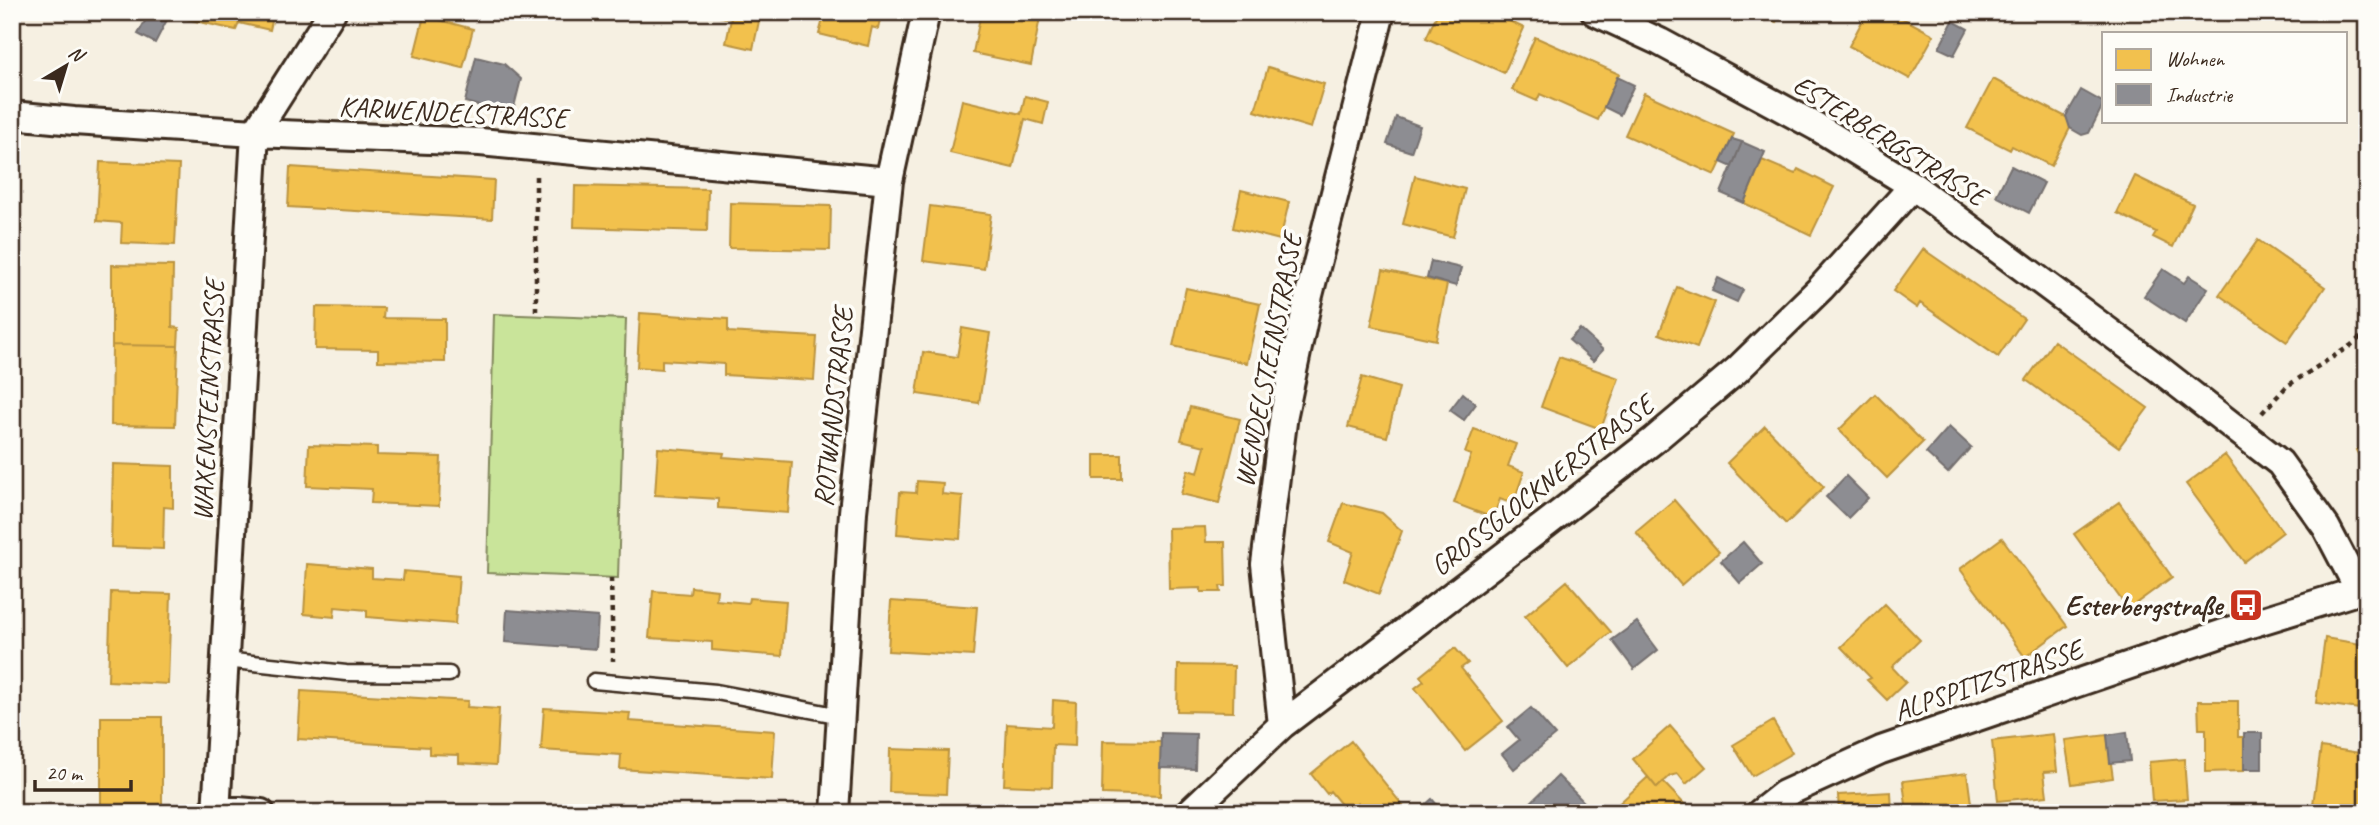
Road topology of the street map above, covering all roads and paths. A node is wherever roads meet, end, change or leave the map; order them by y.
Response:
1 (332, 12) edge
2 (926, 12) edge
3 (1381, 12) edge
4 (1595, 12) edge
5 (12, 115) edge
6 (255, 133) junction
7 (536, 147) junction
8 (889, 181) junction
9 (1913, 186) junction
10 (536, 316) dead end
11 (2367, 332) edge
12 (2243, 434) junction
13 (611, 578) dead end
14 (2363, 589) edge
15 (225, 660) junction
16 (449, 674) dead end
17 (594, 681) dead end
18 (613, 682) junction
19 (841, 716) junction
20 (1282, 725) junction
21 (216, 811) edge
22 (261, 813) edge
23 (835, 813) edge
24 (1189, 813) edge
25 (1760, 813) edge

1 - 6 street, WAXENSTEINSTRASSE
2 - 8 street, ROTWANDSTRASSE
3 - 20 street, WENDELSTEINSTRASSE
4 - 9 street, ESTERBERGSTRASSE
5 - 6 street, KARWENDELSTRASSE
6 - 7 street, KARWENDELSTRASSE
6 - 15 street, WAXENSTEINSTRASSE
7 - 8 street, KARWENDELSTRASSE
7 - 10 path
8 - 19 street, ROTWANDSTRASSE
9 - 12 street, ESTERBERGSTRASSE
9 - 20 street, GROSSGLOCKNERSTRASSE
11 - 12 path
12 - 14 street, ESTERBERGSTRASSE
13 - 18 path
14 - 25 street, ALPSPITZSTRASSE
15 - 16 lane
15 - 21 street, WAXENSTEINSTRASSE
17 - 18 lane
18 - 19 lane
19 - 23 street, ROTWANDSTRASSE
20 - 24 street, GROSSGLOCKNERSTRASSE
21 - 22 street

